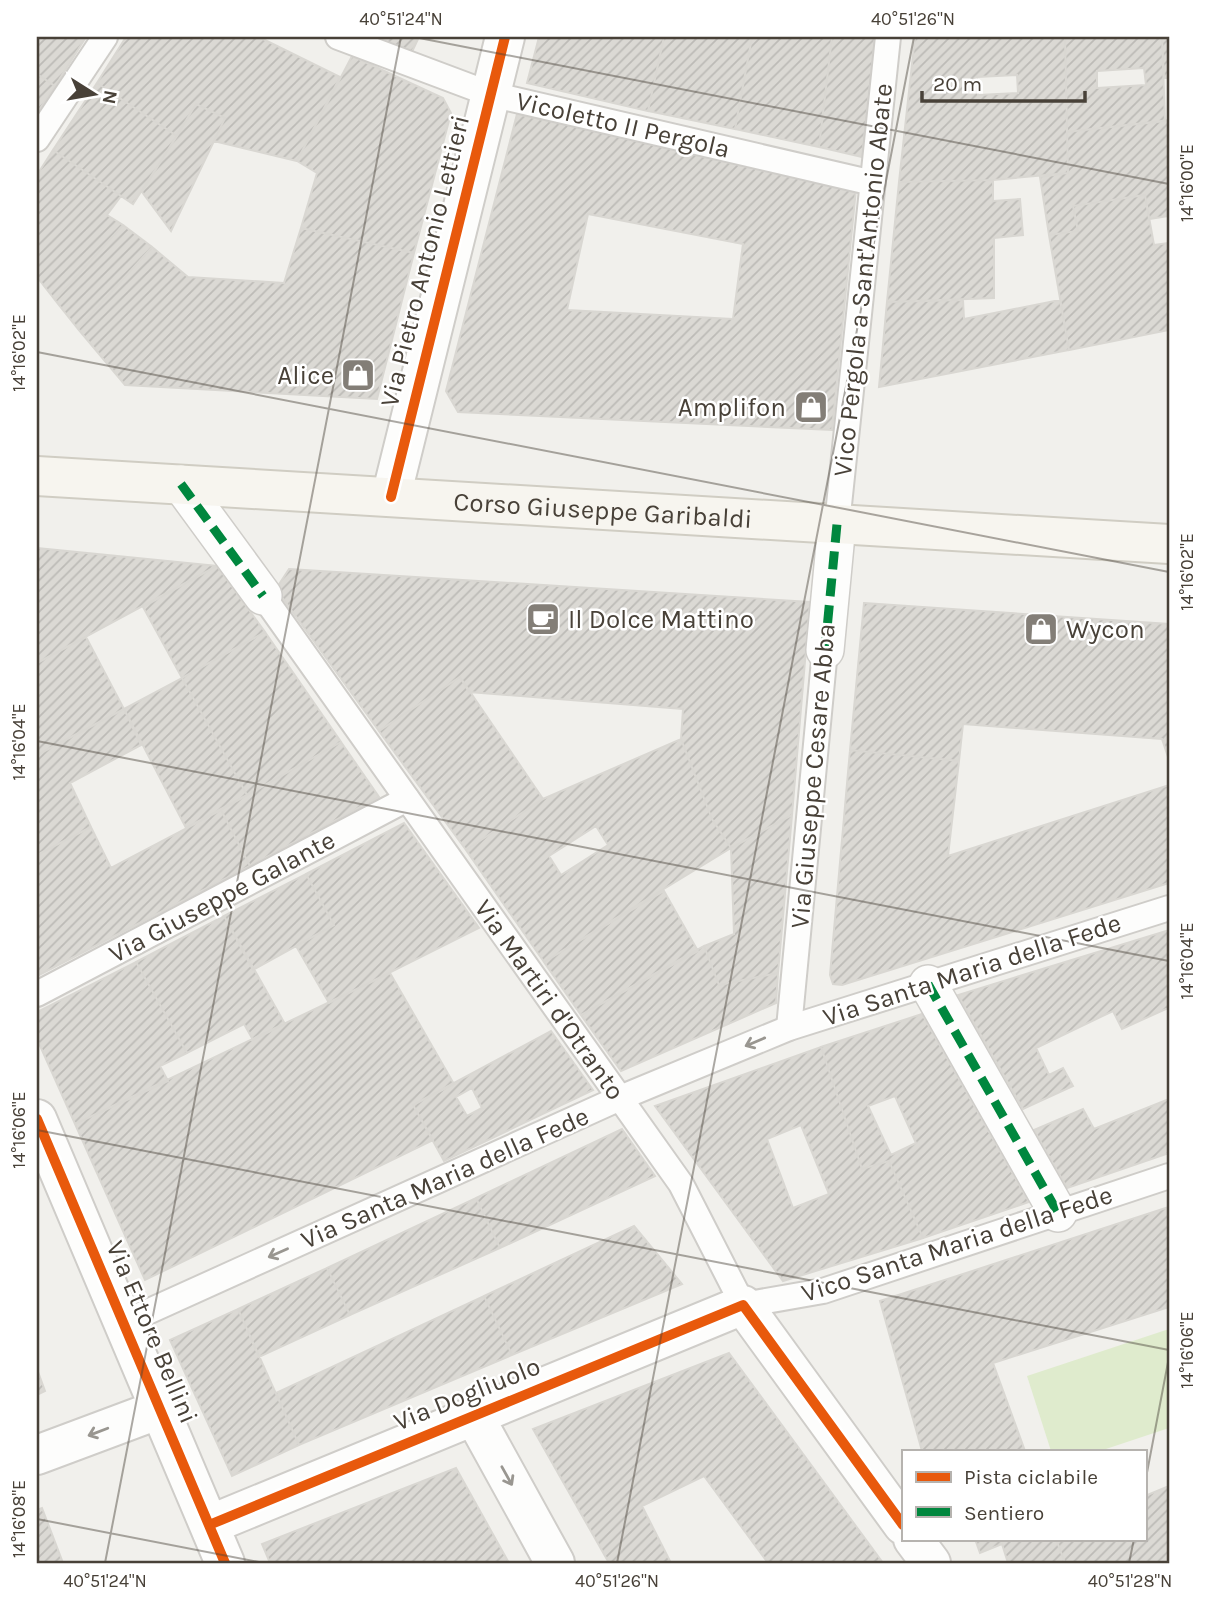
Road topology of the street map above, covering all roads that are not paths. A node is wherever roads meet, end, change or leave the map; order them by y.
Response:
1 (105, 37) edge
2 (338, 37) edge
3 (505, 37) edge
4 (888, 37) edge
5 (490, 94) junction
6 (37, 139) edge
7 (873, 183) junction
8 (37, 475) edge
9 (181, 484) junction
10 (391, 497) junction
11 (837, 524) junction
12 (1169, 544) edge
13 (263, 596) joint
14 (825, 650) joint
15 (407, 799) junction
16 (1169, 908) edge
17 (928, 984) junction
18 (37, 994) edge
19 (789, 1028) junction
20 (620, 1098) junction
21 (37, 1119) edge
22 (1169, 1176) edge
23 (1058, 1213) junction
24 (743, 1305) junction
25 (123, 1323) junction
26 (160, 1409) junction
27 (474, 1416) junction
28 (37, 1455) edge
29 (902, 1524) edge
30 (209, 1525) junction
31 (914, 1540) edge
32 (225, 1563) edge
33 (555, 1563) edge
34 (931, 1563) edge

1 - 6 lane
2 - 5 lane, Vicoletto II Pergola
3 - 5 street, Via Pietro Antonio Lettieri
4 - 7 lane, Vico Pergola a Sant'Antonio Abate
5 - 7 lane, Vicoletto II Pergola
5 - 10 street, Via Pietro Antonio Lettieri
7 - 11 lane, Vico Pergola a Sant'Antonio Abate
8 - 9 main road, Corso Giuseppe Garibaldi
9 - 10 main road, Corso Giuseppe Garibaldi
9 - 13 street, Via Martiri d'Otranto
10 - 11 main road, Corso Giuseppe Garibaldi
11 - 12 main road, Corso Giuseppe Garibaldi
11 - 14 street, Via Giuseppe Cesare Abba
13 - 15 lane, Via Martiri d'Otranto
14 - 19 lane, Via Giuseppe Cesare Abba
15 - 18 lane, Via Giuseppe Galante
15 - 20 lane, Via Martiri d'Otranto
16 - 17 lane, Via Santa Maria della Fede
17 - 19 lane, Via Santa Maria della Fede
17 - 23 street
19 -> 20 lane, Via Santa Maria della Fede
20 - 24 lane, Via Martiri d'Otranto
20 -> 25 lane, Via Santa Maria della Fede
21 - 25 street, Via Ettore Bellini
22 - 23 lane, Vico Santa Maria della Fede
23 - 24 lane, Vico Santa Maria della Fede
24 - 27 street, Via Dogliuolo
24 - 29 street, Via Martiri d'Otranto
25 - 26 street, Via Ettore Bellini
26 -> 28 street
26 - 30 street, Via Ettore Bellini
27 - 30 street, Via Dogliuolo
27 -> 33 street
30 - 32 street, Via Ettore Bellini
31 - 34 street

